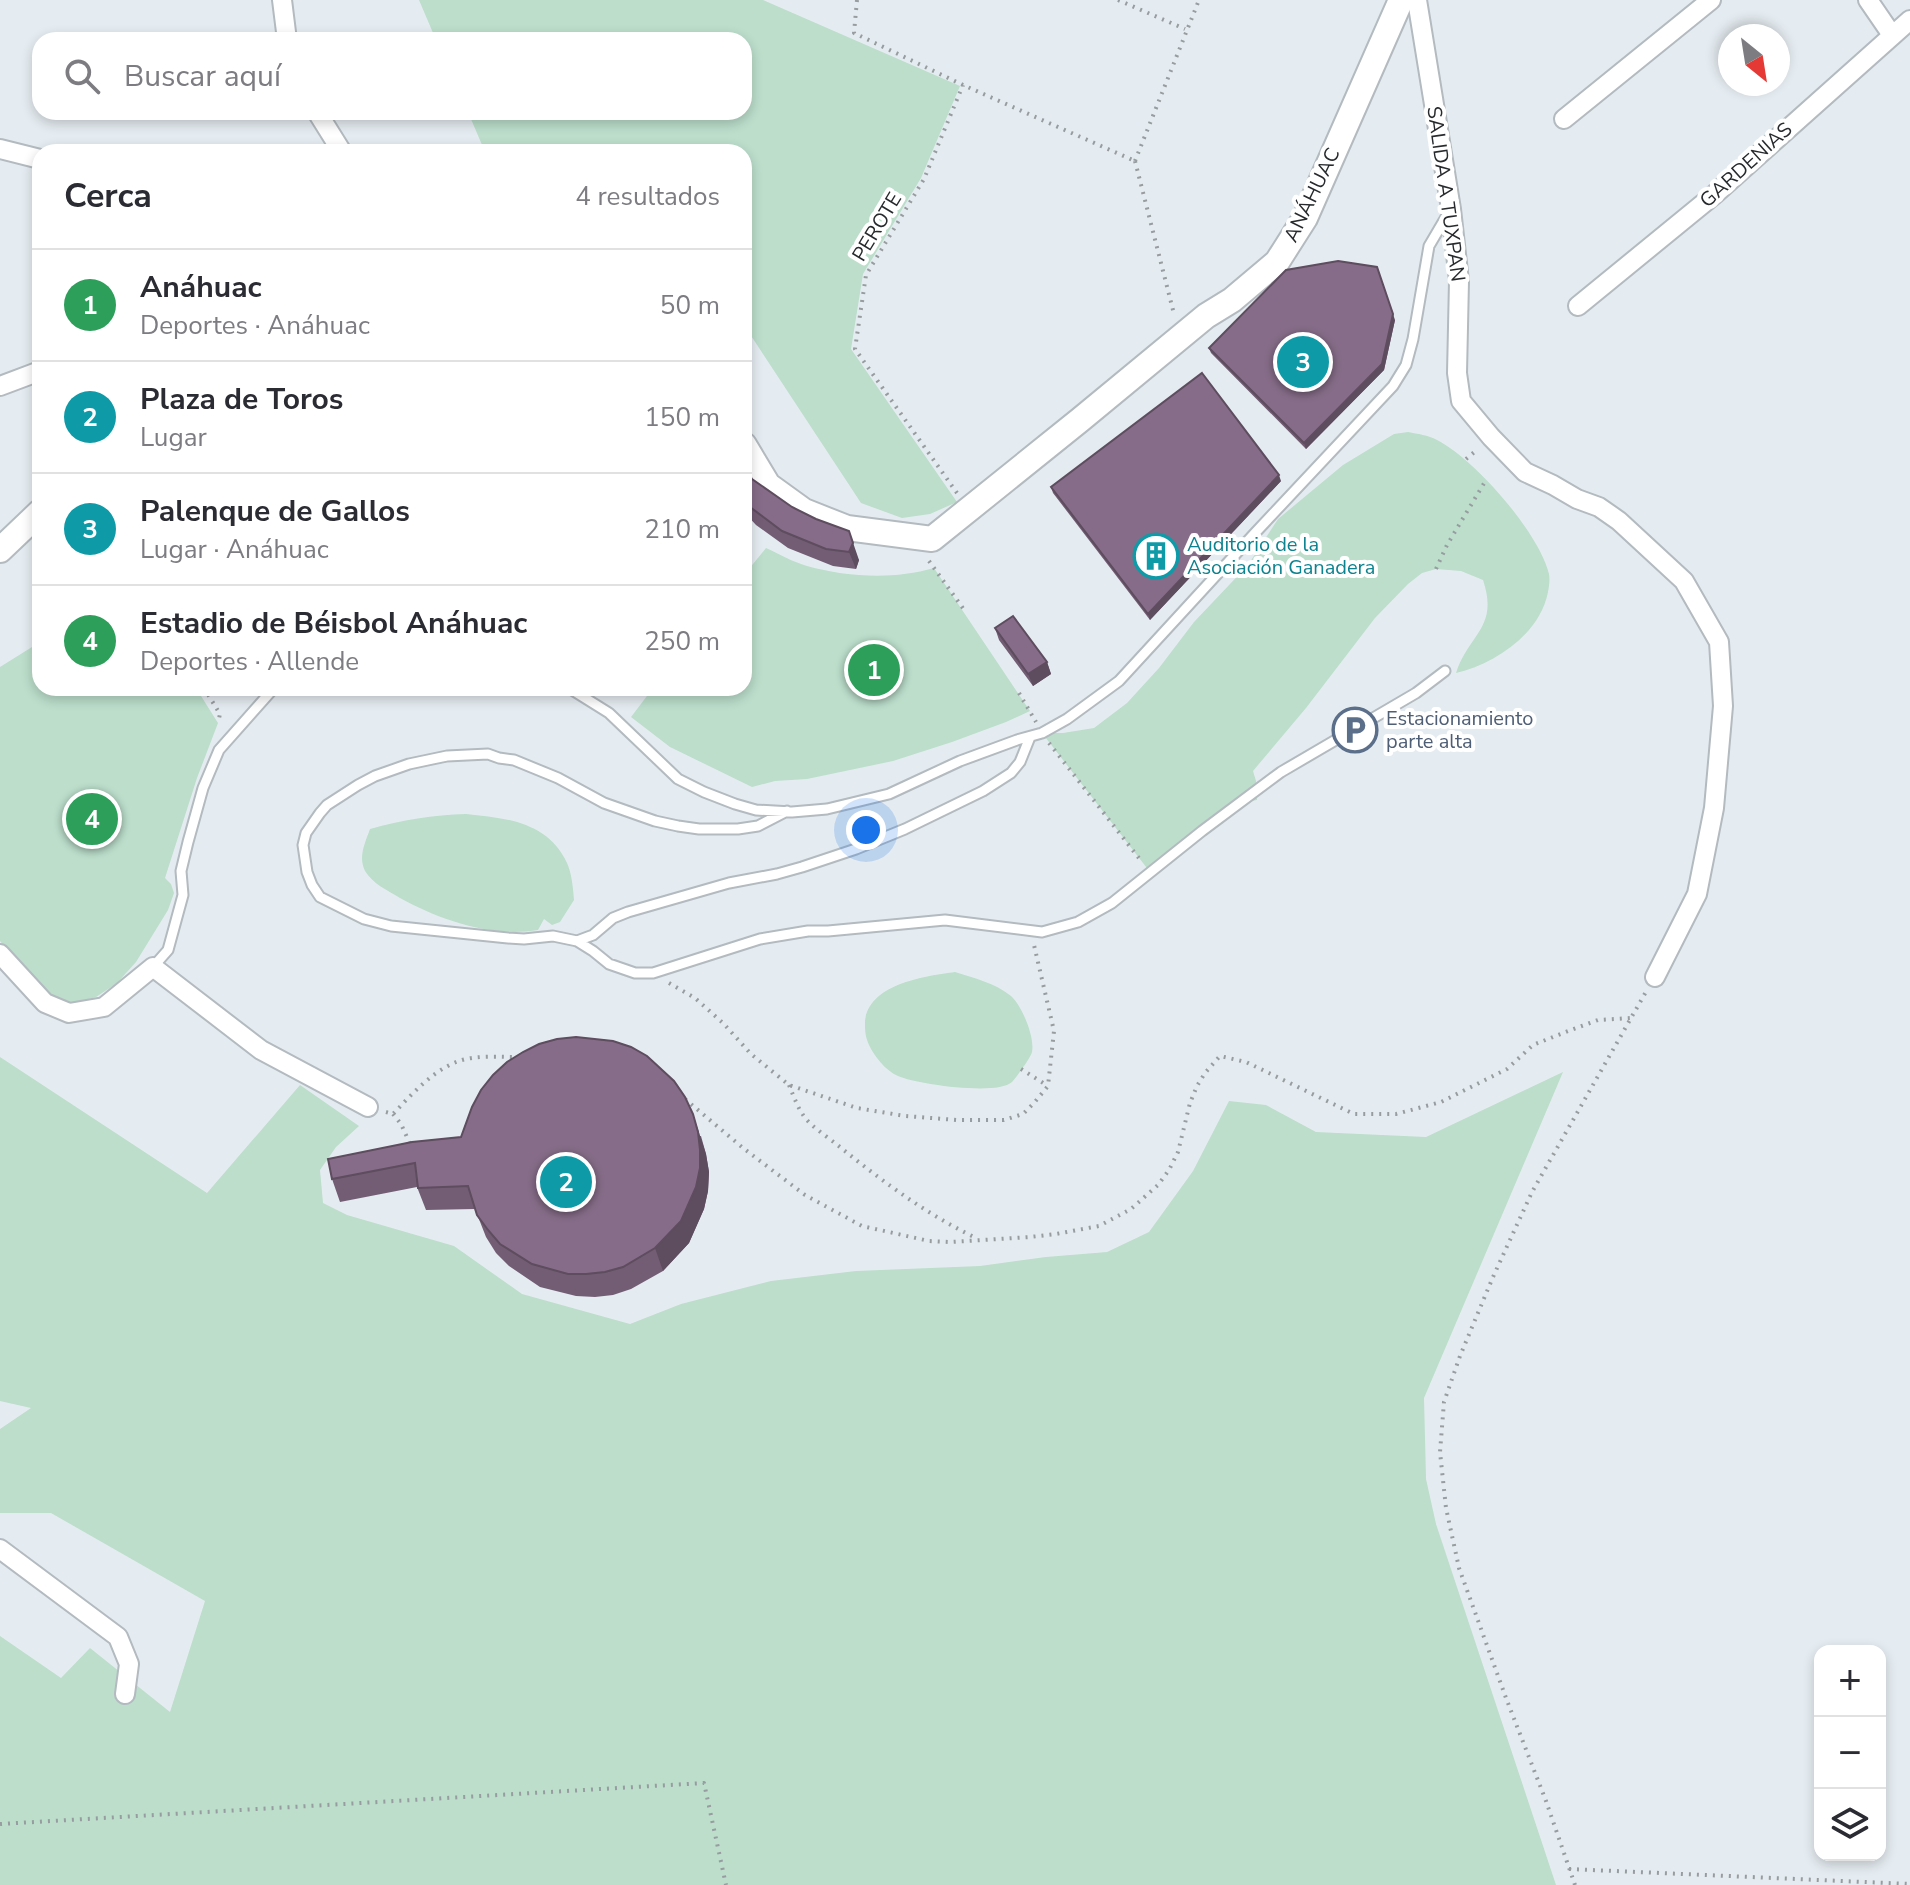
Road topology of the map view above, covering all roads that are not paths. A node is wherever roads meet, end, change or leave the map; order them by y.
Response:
1 (280, 0) edge
2 (1401, 0) edge
3 (1417, 0) edge
4 (1711, 0) edge
5 (1868, 0) edge
6 (1910, 20) edge
7 (286, 32) edge
8 (1892, 35) junction
9 (1564, 119) dead end
10 (322, 120) edge
11 (337, 144) edge
12 (0, 149) edge
13 (32, 157) edge
14 (1451, 209) junction
15 (1578, 306) dead end
16 (32, 374) edge
17 (0, 386) edge
18 (752, 458) edge
19 (32, 520) edge
20 (0, 550) edge
21 (1445, 671) dead end
22 (267, 696) edge
23 (582, 696) edge
24 (1030, 737) junction
25 (787, 811) junction
26 (577, 941) junction
27 (0, 954) edge
28 (153, 967) junction
29 (1655, 977) road end
30 (368, 1107) road end
31 (0, 1549) edge
32 (125, 1694) dead end

1 - 7 street
2 - 18 street, ANÁHUAC
3 - 14 street, SALIDA A TUXPAN
4 - 9 street
5 - 8 street
6 - 8 street, GARDENIAS
8 - 15 street, GARDENIAS
10 - 11 street
12 - 13 street
14 - 24 lane
14 - 29 street, SALIDA A TUXPAN
16 - 17 street
19 - 20 street
21 - 26 lane
22 - 28 lane
23 - 25 lane
24 - 25 lane
24 - 26 lane
25 - 26 lane
27 - 28 street
28 - 30 street
31 - 32 street

